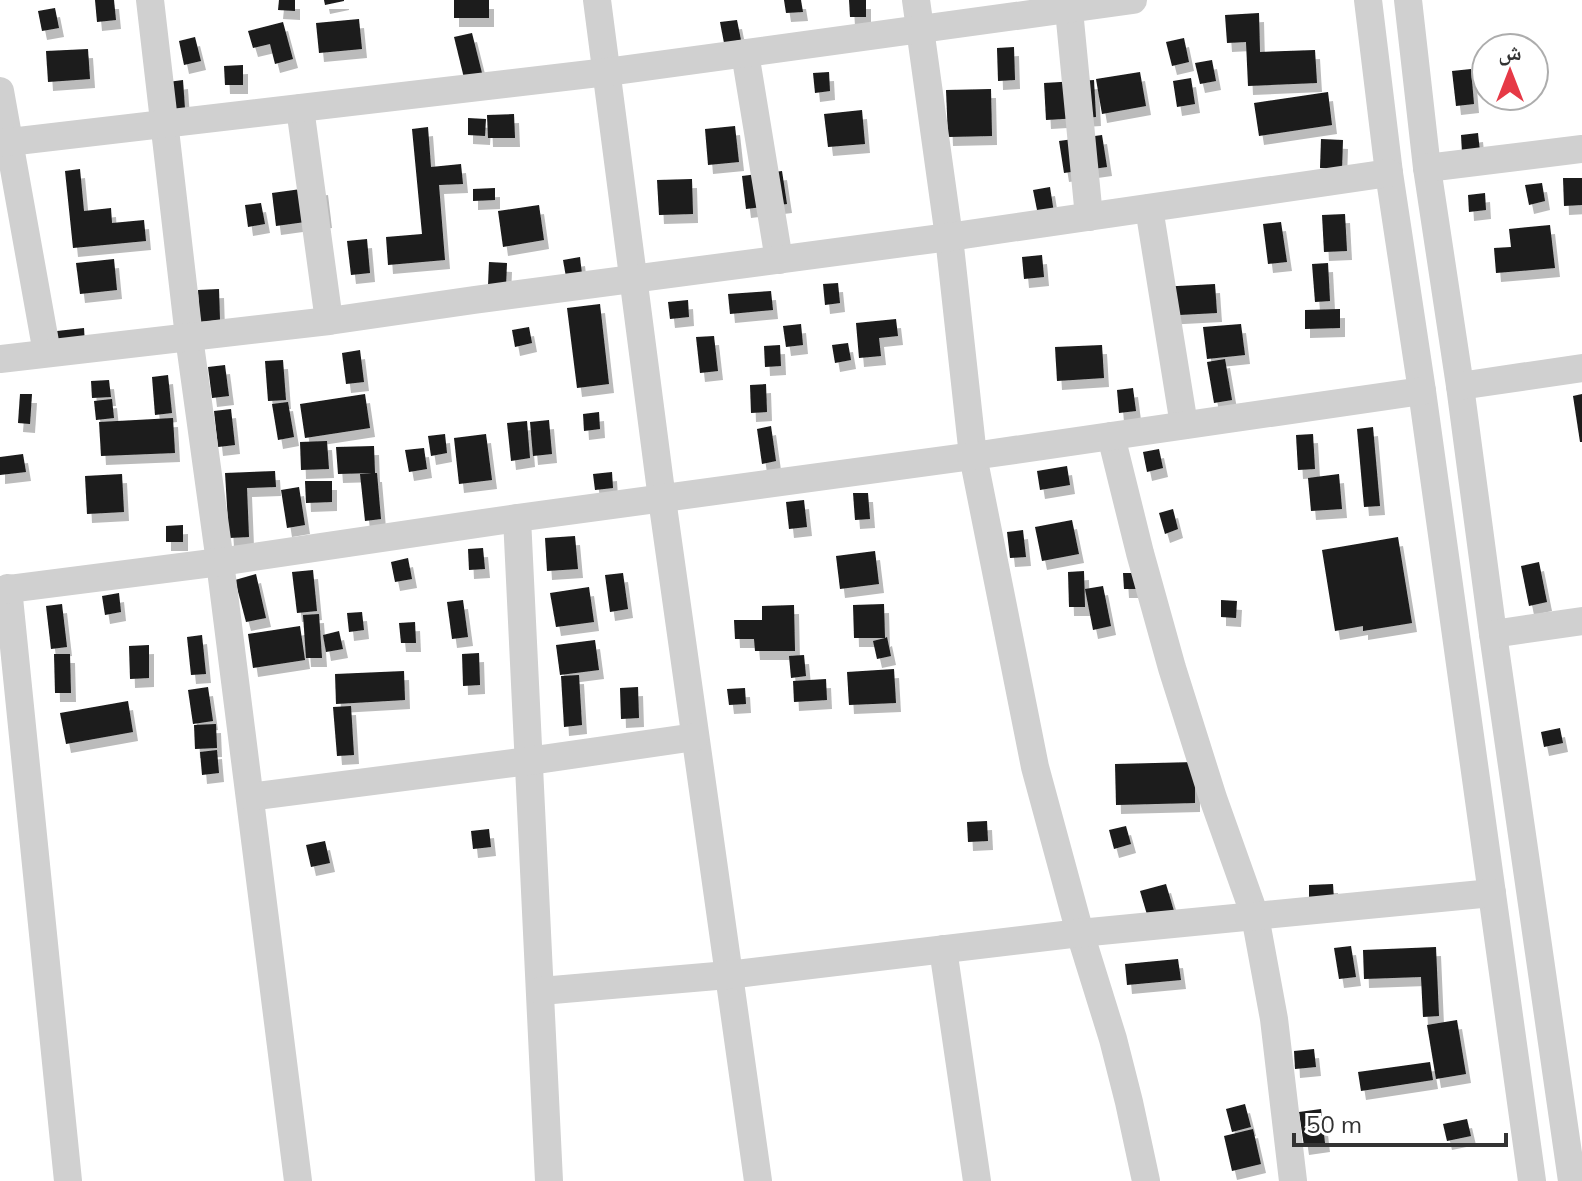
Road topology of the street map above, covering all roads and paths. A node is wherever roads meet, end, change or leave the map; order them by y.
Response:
1 (150, 0) edge
2 (597, 0) edge
3 (916, 0) edge
4 (1133, 0) edge
5 (1368, 0) edge
6 (1408, 0) edge
7 (1069, 10) junction
8 (920, 30) junction
9 (745, 53) junction
10 (607, 72) junction
11 (0, 91) edge
12 (300, 108) junction
13 (164, 123) junction
14 (4, 143) edge
15 (1582, 149) edge
16 (1427, 168) junction
17 (1389, 173) junction
18 (1149, 208) junction
19 (1089, 217) junction
20 (949, 237) junction
21 (779, 260) junction
22 (632, 279) junction
23 (329, 321) junction
24 (189, 337) junction
25 (47, 353) junction
26 (0, 359) edge
27 (1582, 368) edge
28 (1460, 386) junction
29 (1422, 391) junction
30 (1184, 425) junction
31 (1111, 436) junction
32 (973, 456) junction
33 (662, 499) junction
34 (517, 518) junction
35 (220, 562) junction
36 (4, 589) edge
37 (1582, 621) edge
38 (1493, 634) junction
39 (695, 737) junction
40 (529, 761) junction
41 (250, 797) junction
42 (1492, 893) junction
43 (1255, 916) junction
44 (1080, 933) junction
45 (943, 949) junction
46 (728, 975) junction
47 (541, 991) junction
48 (68, 1181) edge
49 (298, 1181) edge
50 (549, 1181) edge
51 (758, 1181) edge
52 (977, 1181) edge
53 (1146, 1181) edge
54 (1293, 1181) edge
55 (1532, 1181) edge
56 (1572, 1181) edge

1 - 13 street
2 - 10 street
3 - 8 street
4 - 7 street
5 - 17 street
6 - 16 street
7 - 8 street
7 - 19 street
8 - 9 street
8 - 20 street
9 - 10 street
9 - 21 street
10 - 12 street
10 - 22 street
11 - 14 street
12 - 13 street
12 - 23 street
13 - 14 street
13 - 24 street
14 - 25 street
15 - 16 street
16 - 28 street
17 - 18 street
17 - 29 street
18 - 19 street
18 - 30 street
19 - 20 street
20 - 21 street
20 - 32 street
21 - 22 street
22 - 23 street
22 - 33 street
23 - 24 street
24 - 25 street
24 - 35 street
25 - 26 street
27 - 28 street
28 - 38 street
29 - 30 street
29 - 42 street
30 - 31 street
31 - 32 street
31 - 43 street
32 - 33 street
32 - 44 street
33 - 34 street
33 - 39 street
34 - 35 street
34 - 40 street
35 - 36 street
35 - 41 street
36 - 48 street
37 - 38 street
38 - 56 street
39 - 40 street
39 - 46 street
40 - 41 street
40 - 47 street
41 - 49 street
42 - 43 street
42 - 55 street
43 - 44 street
43 - 54 street
44 - 45 street
44 - 53 street
45 - 46 street
45 - 52 street
46 - 47 street
46 - 51 street
47 - 50 street

